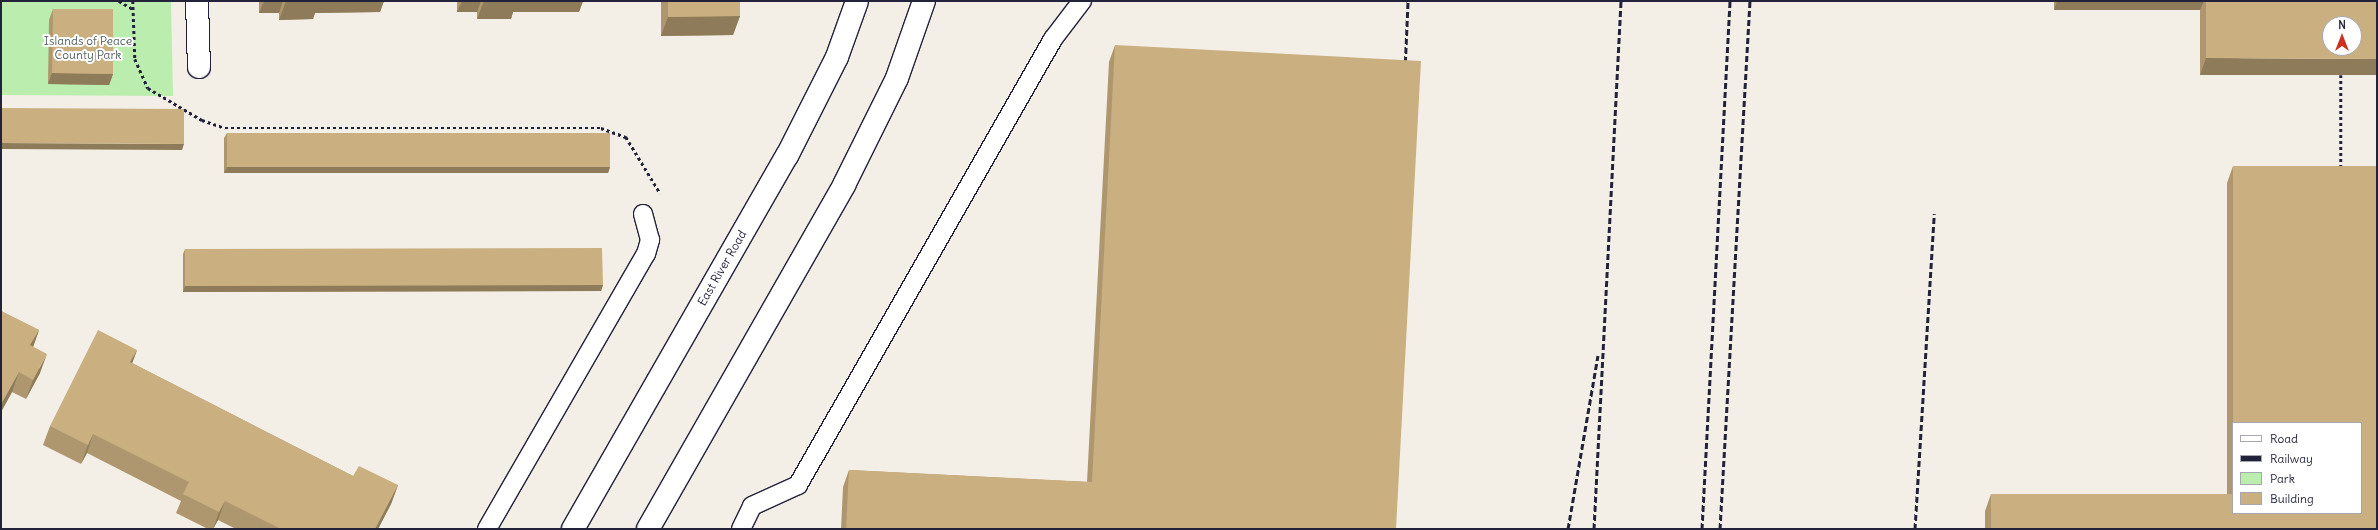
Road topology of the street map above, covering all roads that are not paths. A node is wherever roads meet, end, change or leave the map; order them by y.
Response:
1 (198, 1) edge
2 (857, 1) edge
3 (924, 1) edge
4 (1082, 1) edge
5 (198, 67) dead end
6 (643, 214) dead end
7 (487, 529) edge
8 (573, 529) edge
9 (648, 529) edge
10 (741, 529) edge

1 - 5 main road
2 - 8 main road, East River Road
3 - 9 main road
4 - 10 lane
6 - 7 lane

